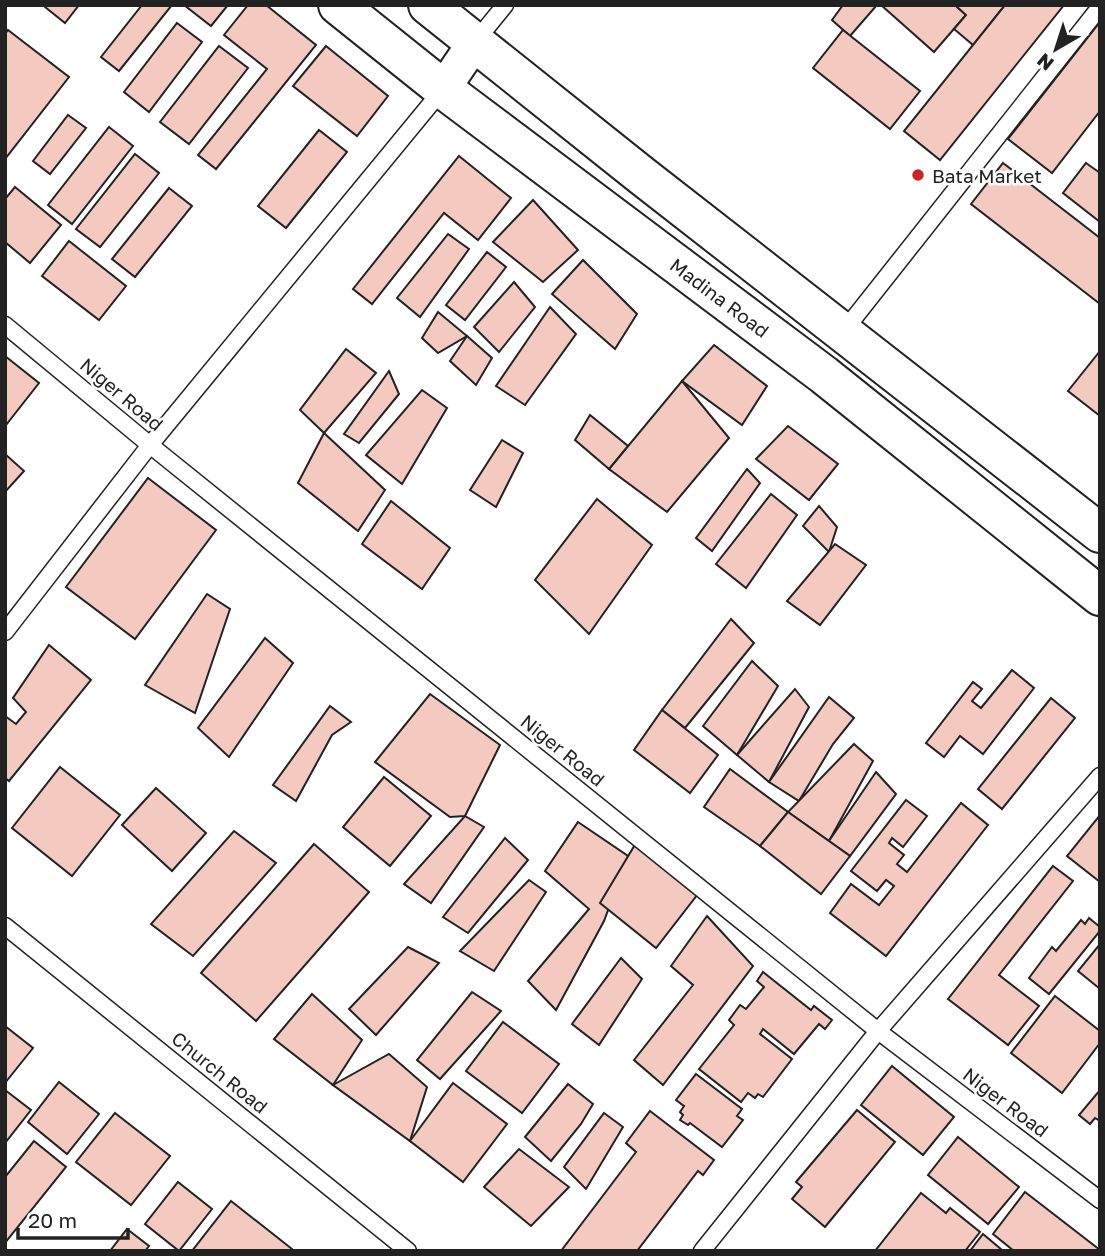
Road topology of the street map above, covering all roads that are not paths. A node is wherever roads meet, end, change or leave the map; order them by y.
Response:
1 (338, 5) edge
2 (428, 5) edge
3 (505, 5) edge
4 (1100, 7) edge
5 (475, 42) junction
6 (443, 89) junction
7 (5, 325) edge
8 (843, 332) junction
9 (150, 445) junction
10 (1100, 533) edge
11 (1100, 596) edge
12 (5, 632) edge
13 (1100, 776) edge
14 (5, 926) edge
15 (878, 1031) junction
16 (1100, 1200) edge
17 (408, 1251) edge
18 (702, 1251) edge

1 - 6 main road, Madina Road
2 - 5 main road
3 - 5 lane
4 - 8 lane
5 - 6 street
5 - 8 main road
6 - 9 lane
6 - 11 main road, Madina Road
7 - 9 lane, Niger Road
8 - 10 main road
9 - 12 lane
9 - 15 lane, Niger Road
13 - 15 lane
14 - 17 lane, Church Road
15 - 16 lane, Niger Road
15 - 18 lane

